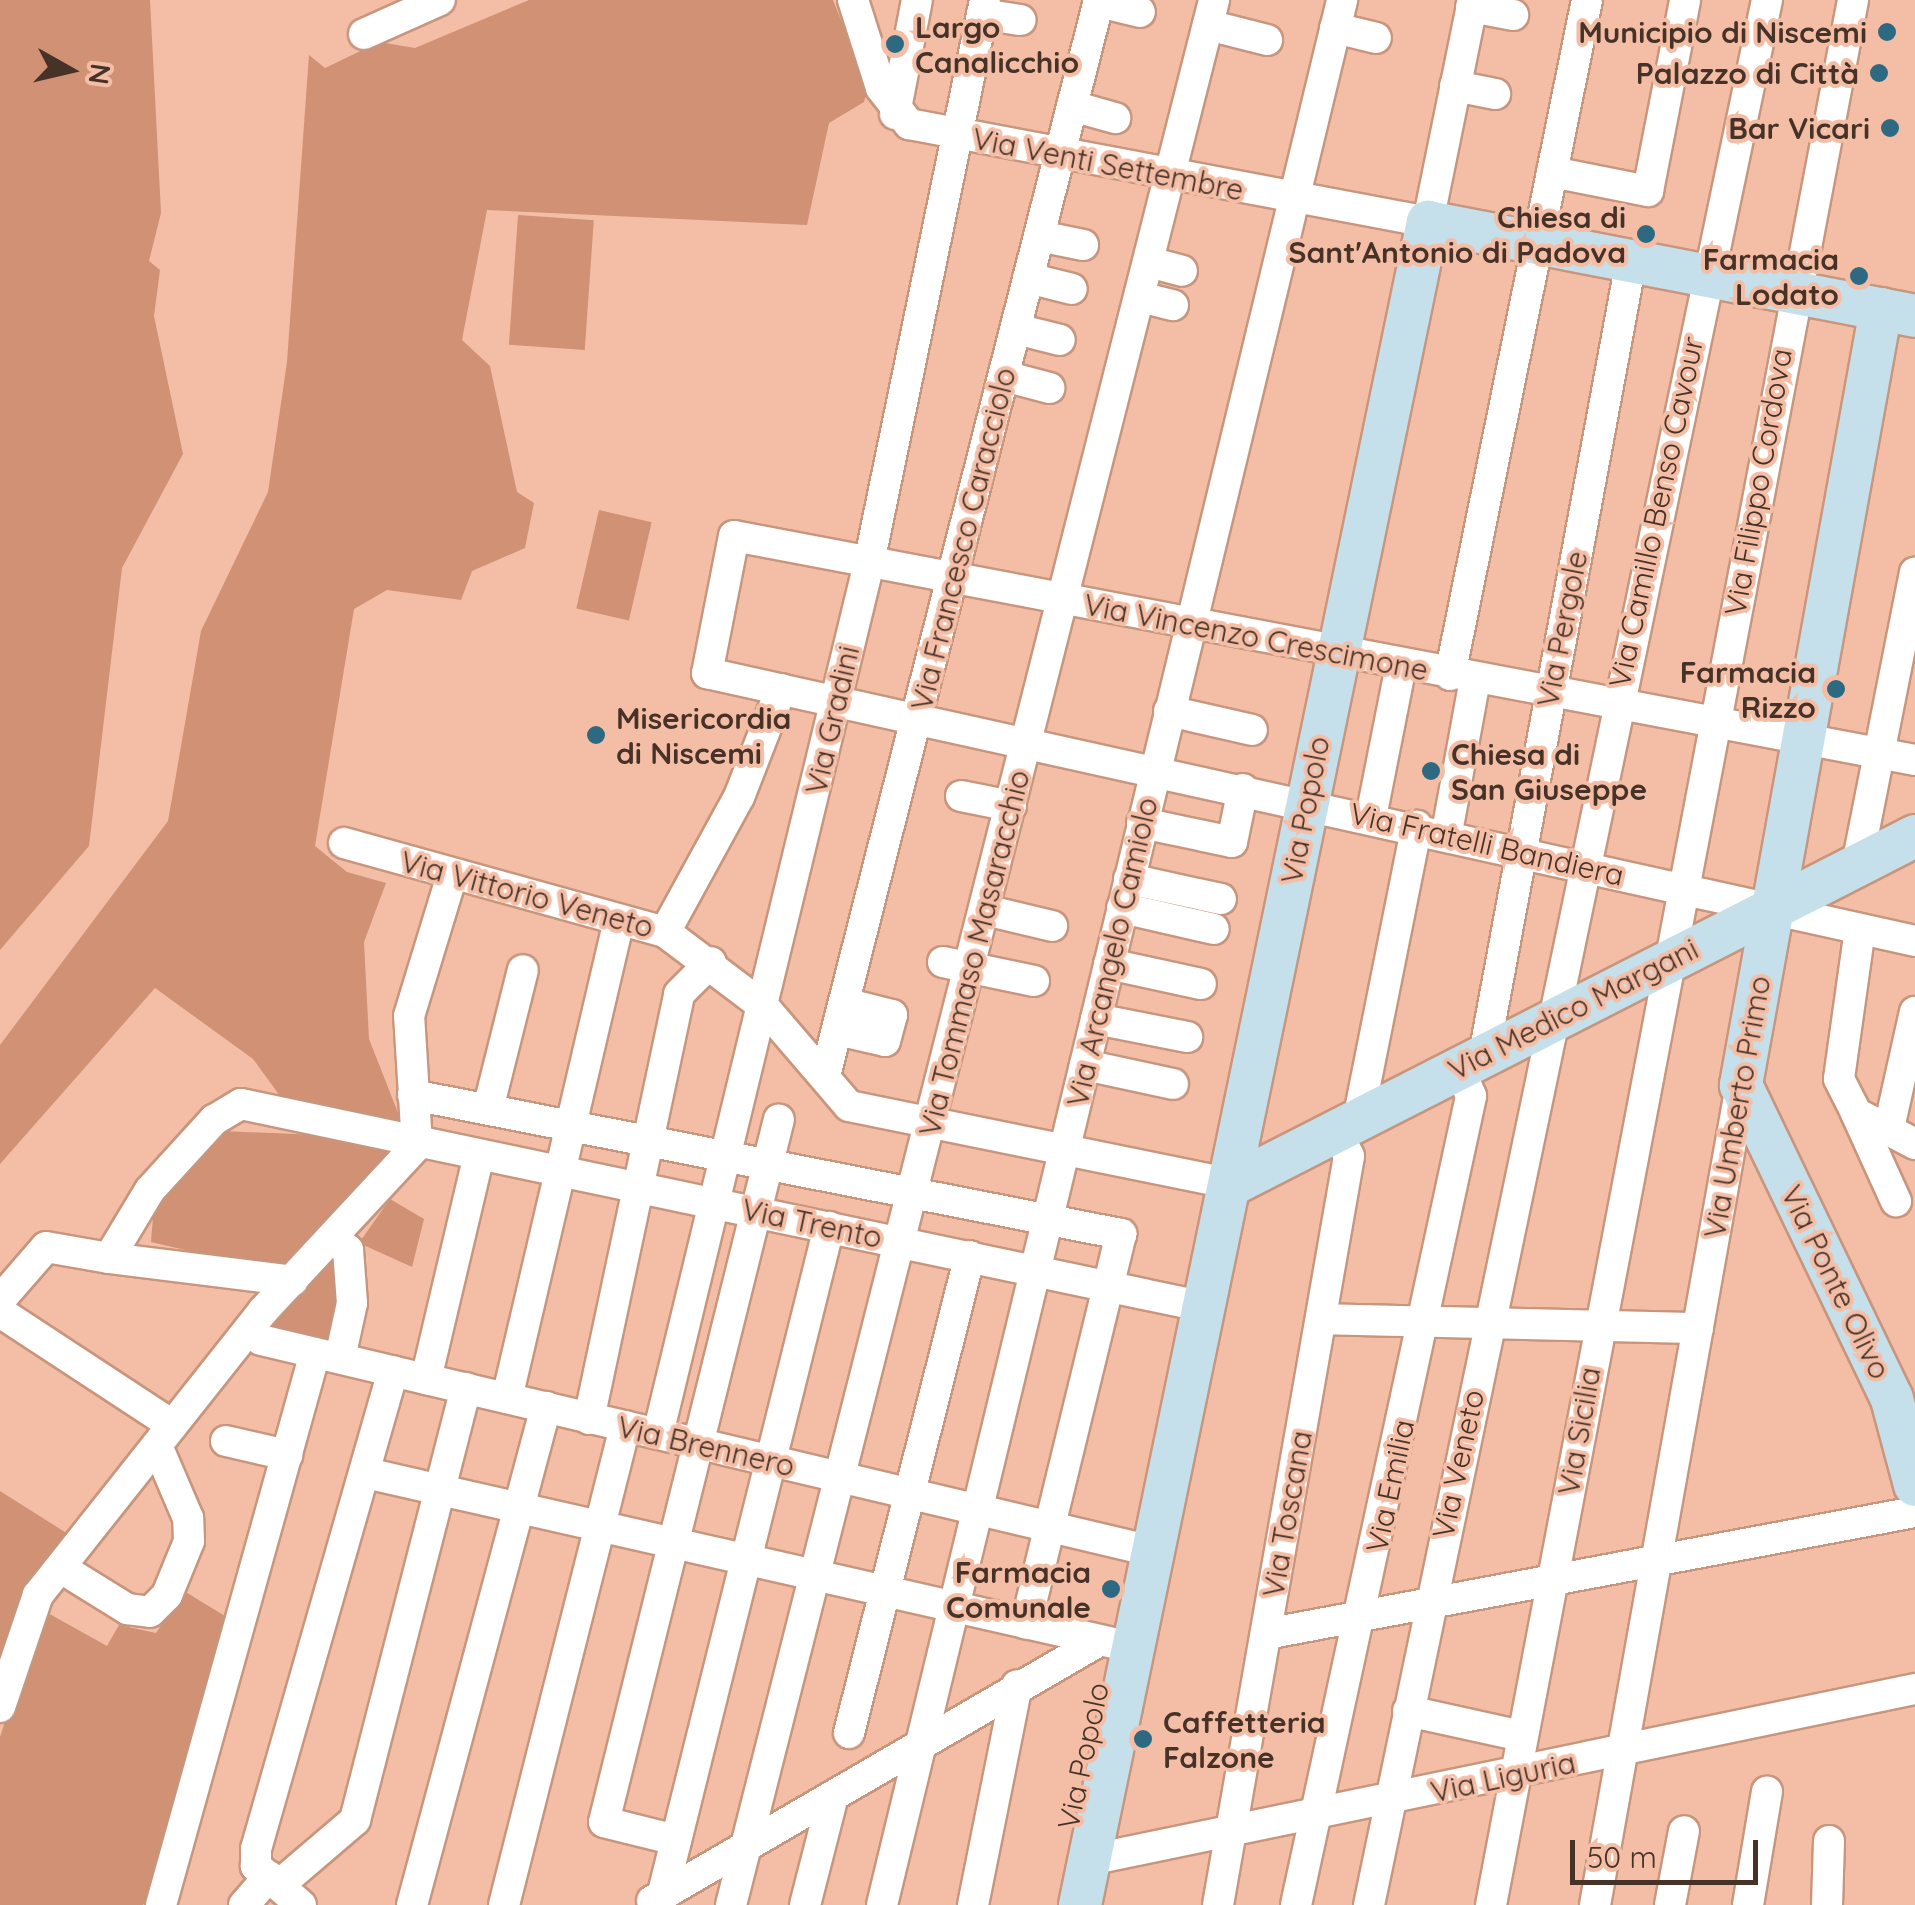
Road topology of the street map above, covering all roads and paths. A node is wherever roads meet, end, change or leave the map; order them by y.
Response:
1 (440, 0) edge
2 (852, 0) edge
3 (917, 0) edge
4 (1587, 0) edge
5 (1685, 0) edge
6 (1767, 0) edge
7 (1099, 1) edge
8 (1472, 4) edge
9 (1852, 4) edge
10 (984, 7) edge
11 (1140, 12) dead end
12 (1211, 12) edge
13 (1338, 14) edge
14 (1514, 15) dead end
15 (1020, 20) dead end
16 (364, 34) dead end
17 (1376, 38) dead end
18 (1267, 40) dead end
19 (1455, 86) junction
20 (1495, 94) dead end
21 (1072, 106) junction
22 (894, 114) junction
23 (1115, 118) dead end
24 (957, 135) junction
25 (1060, 154) junction
26 (1552, 172) junction
27 (1171, 176) junction
28 (1295, 200) junction
29 (1428, 222) junction
30 (1039, 236) junction
31 (1538, 244) junction
32 (1083, 245) dead end
33 (1149, 262) junction
34 (1631, 262) junction
35 (1182, 270) dead end
36 (1708, 277) junction
37 (1028, 278) junction
38 (1072, 289) dead end
39 (1793, 294) junction
40 (1140, 297) junction
41 (1173, 304) dead end
42 (1898, 312) edge
43 (1016, 329) junction
44 (1060, 340) dead end
45 (1004, 376) junction
46 (1049, 388) dead end
47 (869, 564) junction
48 (1915, 573) edge
49 (953, 580) junction
50 (1063, 600) junction
51 (1190, 624) junction
52 (1336, 654) junction
53 (1401, 666) junction
54 (706, 672) joint
55 (1462, 677) junction
56 (781, 689) junction
57 (1549, 693) junction
58 (837, 701) junction
59 (1614, 705) junction
60 (1169, 711) junction
61 (918, 718) junction
62 (1713, 726) junction
63 (1252, 730) dead end
64 (1802, 740) junction
65 (1027, 742) junction
66 (1880, 754) junction
67 (1915, 760) edge
68 (1155, 770) junction
69 (1243, 789) junction
70 (961, 796) dead end
71 (1307, 803) junction
72 (1011, 806) junction
73 (1372, 817) junction
74 (1142, 824) junction
75 (1432, 829) junction
76 (1915, 836) edge
77 (344, 843) dead end
78 (1523, 851) junction
79 (1858, 860) junction
80 (1582, 865) junction
81 (452, 874) junction
82 (1684, 888) junction
83 (1126, 894) junction
84 (1770, 909) junction
85 (985, 910) junction
86 (1218, 914) dead end
87 (619, 921) junction
88 (1052, 926) dead end
89 (1860, 929) junction
90 (665, 932) junction
91 (1915, 941) edge
92 (1670, 958) junction
93 (711, 962) junction
94 (1109, 964) junction
95 (957, 965) junction
96 (524, 970) dead end
97 (1034, 981) dead end
98 (1201, 984) dead end
99 (764, 1008) junction
100 (1915, 1012) edge
101 (1096, 1019) junction
102 (1549, 1024) junction
103 (1187, 1037) dead end
104 (1472, 1062) junction
105 (1085, 1065) junction
106 (825, 1076) junction
107 (1173, 1084) dead end
108 (1741, 1085) junction
109 (413, 1094) junction
110 (488, 1109) junction
111 (1856, 1112) junction
112 (779, 1120) dead end
113 (1346, 1121) junction
114 (933, 1122) junction
115 (571, 1125) junction
116 (1902, 1136) edge
117 (652, 1140) junction
118 (418, 1144) junction
119 (1065, 1149) junction
120 (479, 1155) junction
121 (729, 1156) junction
122 (1248, 1162) junction
123 (768, 1164) junction
124 (560, 1172) junction
125 (641, 1187) junction
126 (910, 1191) junction
127 (1896, 1201) dead end
128 (717, 1203) junction
129 (757, 1211) junction
130 (1048, 1220) junction
131 (829, 1226) junction
132 (334, 1239) junction
133 (899, 1242) junction
134 (970, 1256) junction
135 (109, 1258) junction
136 (1035, 1271) junction
137 (292, 1281) junction
138 (1108, 1286) junction
139 (0, 1300) edge
140 (1205, 1307) junction
141 (0, 1312) edge
142 (1321, 1318) junction
143 (1423, 1322) junction
144 (1487, 1323) junction
145 (1598, 1326) junction
146 (1698, 1328) junction
147 (261, 1340) dead end
148 (328, 1355) junction
149 (393, 1371) junction
150 (426, 1379) junction
151 (466, 1388) junction
152 (507, 1398) junction
153 (546, 1407) junction
154 (589, 1418) junction
155 (626, 1426) junction
156 (658, 1434) junction
157 (165, 1436) junction
158 (226, 1441) dead end
159 (699, 1444) junction
160 (287, 1456) junction
161 (771, 1460) junction
162 (366, 1473) junction
163 (838, 1477) junction
164 (1915, 1485) edge
165 (440, 1490) junction
166 (909, 1494) junction
167 (518, 1508) junction
168 (977, 1510) junction
169 (1915, 1512) edge
170 (600, 1527) junction
171 (1050, 1527) junction
172 (675, 1544) junction
173 (1152, 1552) junction
174 (746, 1560) junction
175 (1656, 1562) junction
176 (60, 1568) junction
177 (814, 1576) junction
178 (1551, 1580) junction
179 (884, 1592) junction
180 (1429, 1604) junction
181 (953, 1608) junction
182 (1363, 1616) junction
183 (1026, 1624) junction
184 (1266, 1634) junction
185 (1121, 1638) junction
186 (1016, 1684) junction
187 (1915, 1689) edge
188 (0, 1707) edge
189 (1408, 1711) junction
190 (849, 1733) dead end
191 (1522, 1736) junction
192 (921, 1748) junction
193 (1623, 1751) junction
194 (1514, 1774) junction
195 (1767, 1792) dead end
196 (1390, 1802) junction
197 (831, 1804) junction
198 (1316, 1814) junction
199 (1232, 1829) junction
200 (1684, 1831) dead end
201 (676, 1840) junction
202 (1829, 1841) dead end
203 (744, 1853) junction
204 (1089, 1860) junction
205 (283, 1889) edge
206 (656, 1902) edge
207 (161, 1905) edge
208 (244, 1905) edge
209 (412, 1905) edge
210 (504, 1905) edge
211 (731, 1905) edge
212 (805, 1905) edge
213 (882, 1905) edge
214 (974, 1905) edge
215 (1052, 1905) edge
216 (1080, 1905) edge
217 (1218, 1905) edge
218 (1296, 1905) edge
219 (1369, 1905) edge
220 (1490, 1905) edge
221 (1595, 1905) edge
222 (1670, 1905) edge
223 (1748, 1905) edge
224 (1827, 1905) edge

1 - 16 street
2 - 22 street
3 - 22 street
4 - 26 street
5 - 26 street
6 - 36 street, Via Camillo Benso Cavour
7 - 11 street
7 - 21 street, Via Francesco Caracciolo
8 - 14 street
8 - 19 street, Via Popolo
9 - 39 street, Via Filippo Cordova
10 - 15 street
10 - 24 street, Via Gradini
12 - 18 street
12 - 27 street, Via Tommaso Masaracchio
13 - 17 street
13 - 28 street, Via Arcangelo Camiolo
19 - 20 street
19 - 29 street, Via Popolo
21 - 23 street
21 - 25 street, Via Francesco Caracciolo
22 - 24 street, Via Venti Settembre
24 - 25 street, Via Venti Settembre
24 - 47 street, Via Gradini
25 - 27 street, Via Venti Settembre
25 - 30 street, Via Francesco Caracciolo
26 - 31 street
27 - 28 street, Via Venti Settembre
27 - 33 street, Via Tommaso Masaracchio
28 - 29 street, Via Venti Settembre
28 - 51 street, Via Arcangelo Camiolo
29 - 31 street, Via Venti Settembre
29 - 52 street, Via Popolo
30 - 32 street
30 - 37 street, Via Francesco Caracciolo
31 - 34 street, Via Venti Settembre
31 - 55 street
33 - 35 street
33 - 40 street, Via Tommaso Masaracchio
34 - 36 street, Via Venti Settembre
34 - 57 street, Via Pergole
36 - 39 street, Via Venti Settembre
36 - 59 street, Via Camillo Benso Cavour
37 - 38 street
37 - 43 street, Via Francesco Caracciolo
39 - 42 street, Via Venti Settembre
39 - 62 street, Via Filippo Cordova
40 - 41 street
40 - 50 street, Via Tommaso Masaracchio
42 - 64 street, Via Umberto Primo
43 - 44 street
43 - 45 street, Via Francesco Caracciolo
45 - 46 street
45 - 49 street, Via Francesco Caracciolo
47 - 49 street, Via Vincenzo Crescimone
47 - 54 street, Via Vincenzo Crescimone
47 - 58 street, Via Gradini
48 - 66 street
49 - 50 street, Via Vincenzo Crescimone
49 - 61 street, Via Francesco Caracciolo
50 - 51 street, Via Vincenzo Crescimone
50 - 65 street, Via Tommaso Masaracchio
51 - 52 street, Via Vincenzo Crescimone
51 - 60 street, Via Arcangelo Camiolo
52 - 53 street, Via Vincenzo Crescimone
52 - 71 street, Via Popolo
53 - 55 street, Via Vincenzo Crescimone
53 - 73 street
54 - 56 street, Via Fratelli Bandiera
55 - 57 street, Via Vincenzo Crescimone
55 - 75 street
56 - 58 street, Via Fratelli Bandiera
56 - 90 street
57 - 59 street, Via Vincenzo Crescimone
57 - 78 street, Via Pergole
58 - 61 street, Via Fratelli Bandiera
58 - 99 street, Via Gradini
59 - 62 street, Via Vincenzo Crescimone
59 - 80 street, Via Camillo Benso Cavour
60 - 63 street
60 - 68 street, Via Arcangelo Camiolo
61 - 65 street, Via Fratelli Bandiera
61 - 106 street, Via Francesco Caracciolo
62 - 64 street, Via Vincenzo Crescimone
62 - 82 street, Via Filippo Cordova
64 - 66 street, Via Vincenzo Crescimone
64 - 84 street, Via Umberto Primo
65 - 68 street, Via Fratelli Bandiera
65 - 72 street, Via Tommaso Masaracchio
66 - 67 street, Via Vincenzo Crescimone
66 - 79 street
68 - 69 street, Via Fratelli Bandiera
68 - 74 street, Via Arcangelo Camiolo
69 - 71 street, Via Fratelli Bandiera
69 - 74 street
70 - 72 street
71 - 73 street, Via Fratelli Bandiera
71 - 122 street, Via Popolo
72 - 85 street, Via Tommaso Masaracchio
73 - 75 street, Via Fratelli Bandiera
74 - 83 street, Via Arcangelo Camiolo
75 - 78 street, Via Fratelli Bandiera
75 - 113 street
76 - 79 street, Via Medico Margani
77 - 81 street, Via Vittorio Veneto
78 - 80 street, Via Fratelli Bandiera
78 - 104 street, Via Pergole
79 - 84 street, Via Medico Margani
80 - 82 street, Via Fratelli Bandiera
80 - 102 street, Via Camillo Benso Cavour
81 - 87 street, Via Vittorio Veneto
81 - 109 street
82 - 84 street, Via Fratelli Bandiera
82 - 92 street, Via Filippo Cordova
83 - 86 street
83 - 94 street, Via Arcangelo Camiolo
84 - 89 street, Via Fratelli Bandiera
84 - 92 street, Via Medico Margani
84 - 108 street, Via Umberto Primo
85 - 88 street
85 - 95 street, Via Tommaso Masaracchio
87 - 90 street, Via Vittorio Veneto
87 - 115 street
89 - 91 street, Via Fratelli Bandiera
89 - 111 street
90 - 93 street, Via Vittorio Veneto
92 - 102 street, Via Medico Margani
92 - 145 street, Via Sicilia
93 - 99 street, Via Vittorio Veneto
93 - 117 street
94 - 98 street
94 - 101 street, Via Arcangelo Camiolo
95 - 97 street
95 - 114 street, Via Tommaso Masaracchio
96 - 110 street
99 - 106 street, Via Vittorio Veneto
99 - 121 street, Via Gradini
100 - 116 street
101 - 103 street
101 - 105 street, Via Arcangelo Camiolo
102 - 104 street, Via Medico Margani
102 - 144 street, Via Veneto
104 - 113 street, Via Medico Margani
104 - 143 street, Via Emilia
105 - 107 street
105 - 119 street, Via Arcangelo Camiolo
106 - 114 street, Via Vittorio Veneto
108 - 146 street, Via Umberto Primo
108 - 164 street, Via Ponte Olivo
109 - 110 street
109 - 118 street
110 - 115 street
111 - 116 street
111 - 127 street
112 - 123 street
113 - 122 street, Via Medico Margani
113 - 142 street, Via Toscana
114 - 119 street, Via Vittorio Veneto
114 - 126 street, Via Tommaso Masaracchio
115 - 117 street
115 - 124 street
117 - 121 street
117 - 125 street
118 - 120 street, Via Trento
118 - 132 street
118 - 135 street, Via Trento
119 - 122 street, Via Vittorio Veneto
119 - 130 street, Via Arcangelo Camiolo
120 - 124 street, Via Trento
120 - 150 street
121 - 123 street
121 - 128 street, Via Gradini
122 - 140 street, Via Popolo
123 - 126 street
123 - 129 street
124 - 125 street, Via Trento
124 - 152 street
125 - 128 street, Via Trento
125 - 154 street
126 - 130 street
126 - 133 street, Via Tommaso Masaracchio
128 - 129 street, Via Trento
128 - 156 street, Via Gradini
129 - 131 street, Via Trento
129 - 159 street
130 - 136 street, Via Arcangelo Camiolo
130 - 138 street
131 - 133 street, Via Trento
131 - 161 street
132 - 137 street
132 - 148 street
133 - 134 street, Via Trento
133 - 163 street, Via Tommaso Masaracchio
134 - 136 street, Via Trento
134 - 166 street
135 - 137 street
135 - 139 street
136 - 138 street, Via Trento
136 - 168 street, Via Arcangelo Camiolo
137 - 157 street
138 - 140 street, Via Trento
138 - 171 street
140 - 173 street, Via Popolo
141 - 157 street
142 - 143 street
142 - 184 street, Via Toscana
143 - 144 street
143 - 182 street, Via Emilia
144 - 145 street
144 - 180 street, Via Veneto
145 - 146 street
145 - 178 street, Via Sicilia
146 - 175 street, Via Umberto Primo
147 - 148 street, Via Brennero
148 - 149 street, Via Brennero
148 - 160 street
149 - 150 street, Via Brennero
149 - 162 street
150 - 151 street, Via Brennero
151 - 152 street, Via Brennero
151 - 165 street
152 - 153 street, Via Brennero
153 - 154 street, Via Brennero
153 - 167 street
154 - 155 street, Via Brennero
155 - 156 street, Via Brennero
155 - 170 street
156 - 159 street, Via Brennero
157 - 176 street
157 - 176 street
158 - 160 street
159 - 161 street, Via Brennero
159 - 172 street
160 - 207 street
161 - 163 street, Via Brennero
161 - 174 street
162 - 165 street
162 - 205 street
163 - 166 street, Via Brennero
163 - 177 street, Via Tommaso Masaracchio
165 - 167 street
165 - 205 street
166 - 168 street, Via Brennero
166 - 179 street
167 - 170 street
167 - 209 street
168 - 171 street, Via Brennero
168 - 181 street, Via Arcangelo Camiolo
169 - 175 street
170 - 172 street
170 - 210 street
171 - 173 street, Via Brennero
171 - 183 street
172 - 174 street
172 - 201 street
173 - 185 street, Via Popolo
174 - 177 street
174 - 201 street
175 - 178 street
175 - 193 street, Via Umberto Primo
176 - 188 street
177 - 179 street
177 - 203 street, Via Tommaso Masaracchio
178 - 180 street
178 - 191 street, Via Sicilia
179 - 181 street
179 - 190 street
180 - 182 street
180 - 189 street, Via Veneto
181 - 183 street
181 - 192 street, Via Arcangelo Camiolo
182 - 184 street
182 - 198 street, Via Emilia
183 - 185 street
184 - 199 street, Via Toscana
185 - 186 street
185 - 204 street, Via Popolo
185 - 215 street, Via Popolo
186 - 192 street
186 - 214 street
187 - 193 street, Via Liguria
189 - 191 street
189 - 196 street, Via Veneto
191 - 194 street, Via Sicilia
192 - 197 street
192 - 213 street, Via Arcangelo Camiolo
193 - 194 street, Via Liguria
193 - 221 street, Via Umberto Primo
194 - 196 street, Via Liguria
194 - 220 street, Via Sicilia
195 - 223 street
196 - 198 street, Via Liguria
196 - 219 street, Via Veneto
197 - 203 street
197 - 212 street
198 - 199 street, Via Liguria
198 - 218 street, Via Emilia
199 - 204 street, Via Liguria
199 - 217 street, Via Toscana
200 - 222 street
201 - 206 street
202 - 224 street
203 - 206 street
203 - 211 street, Via Tommaso Masaracchio
204 - 216 street, Via Popolo
205 - 208 street

